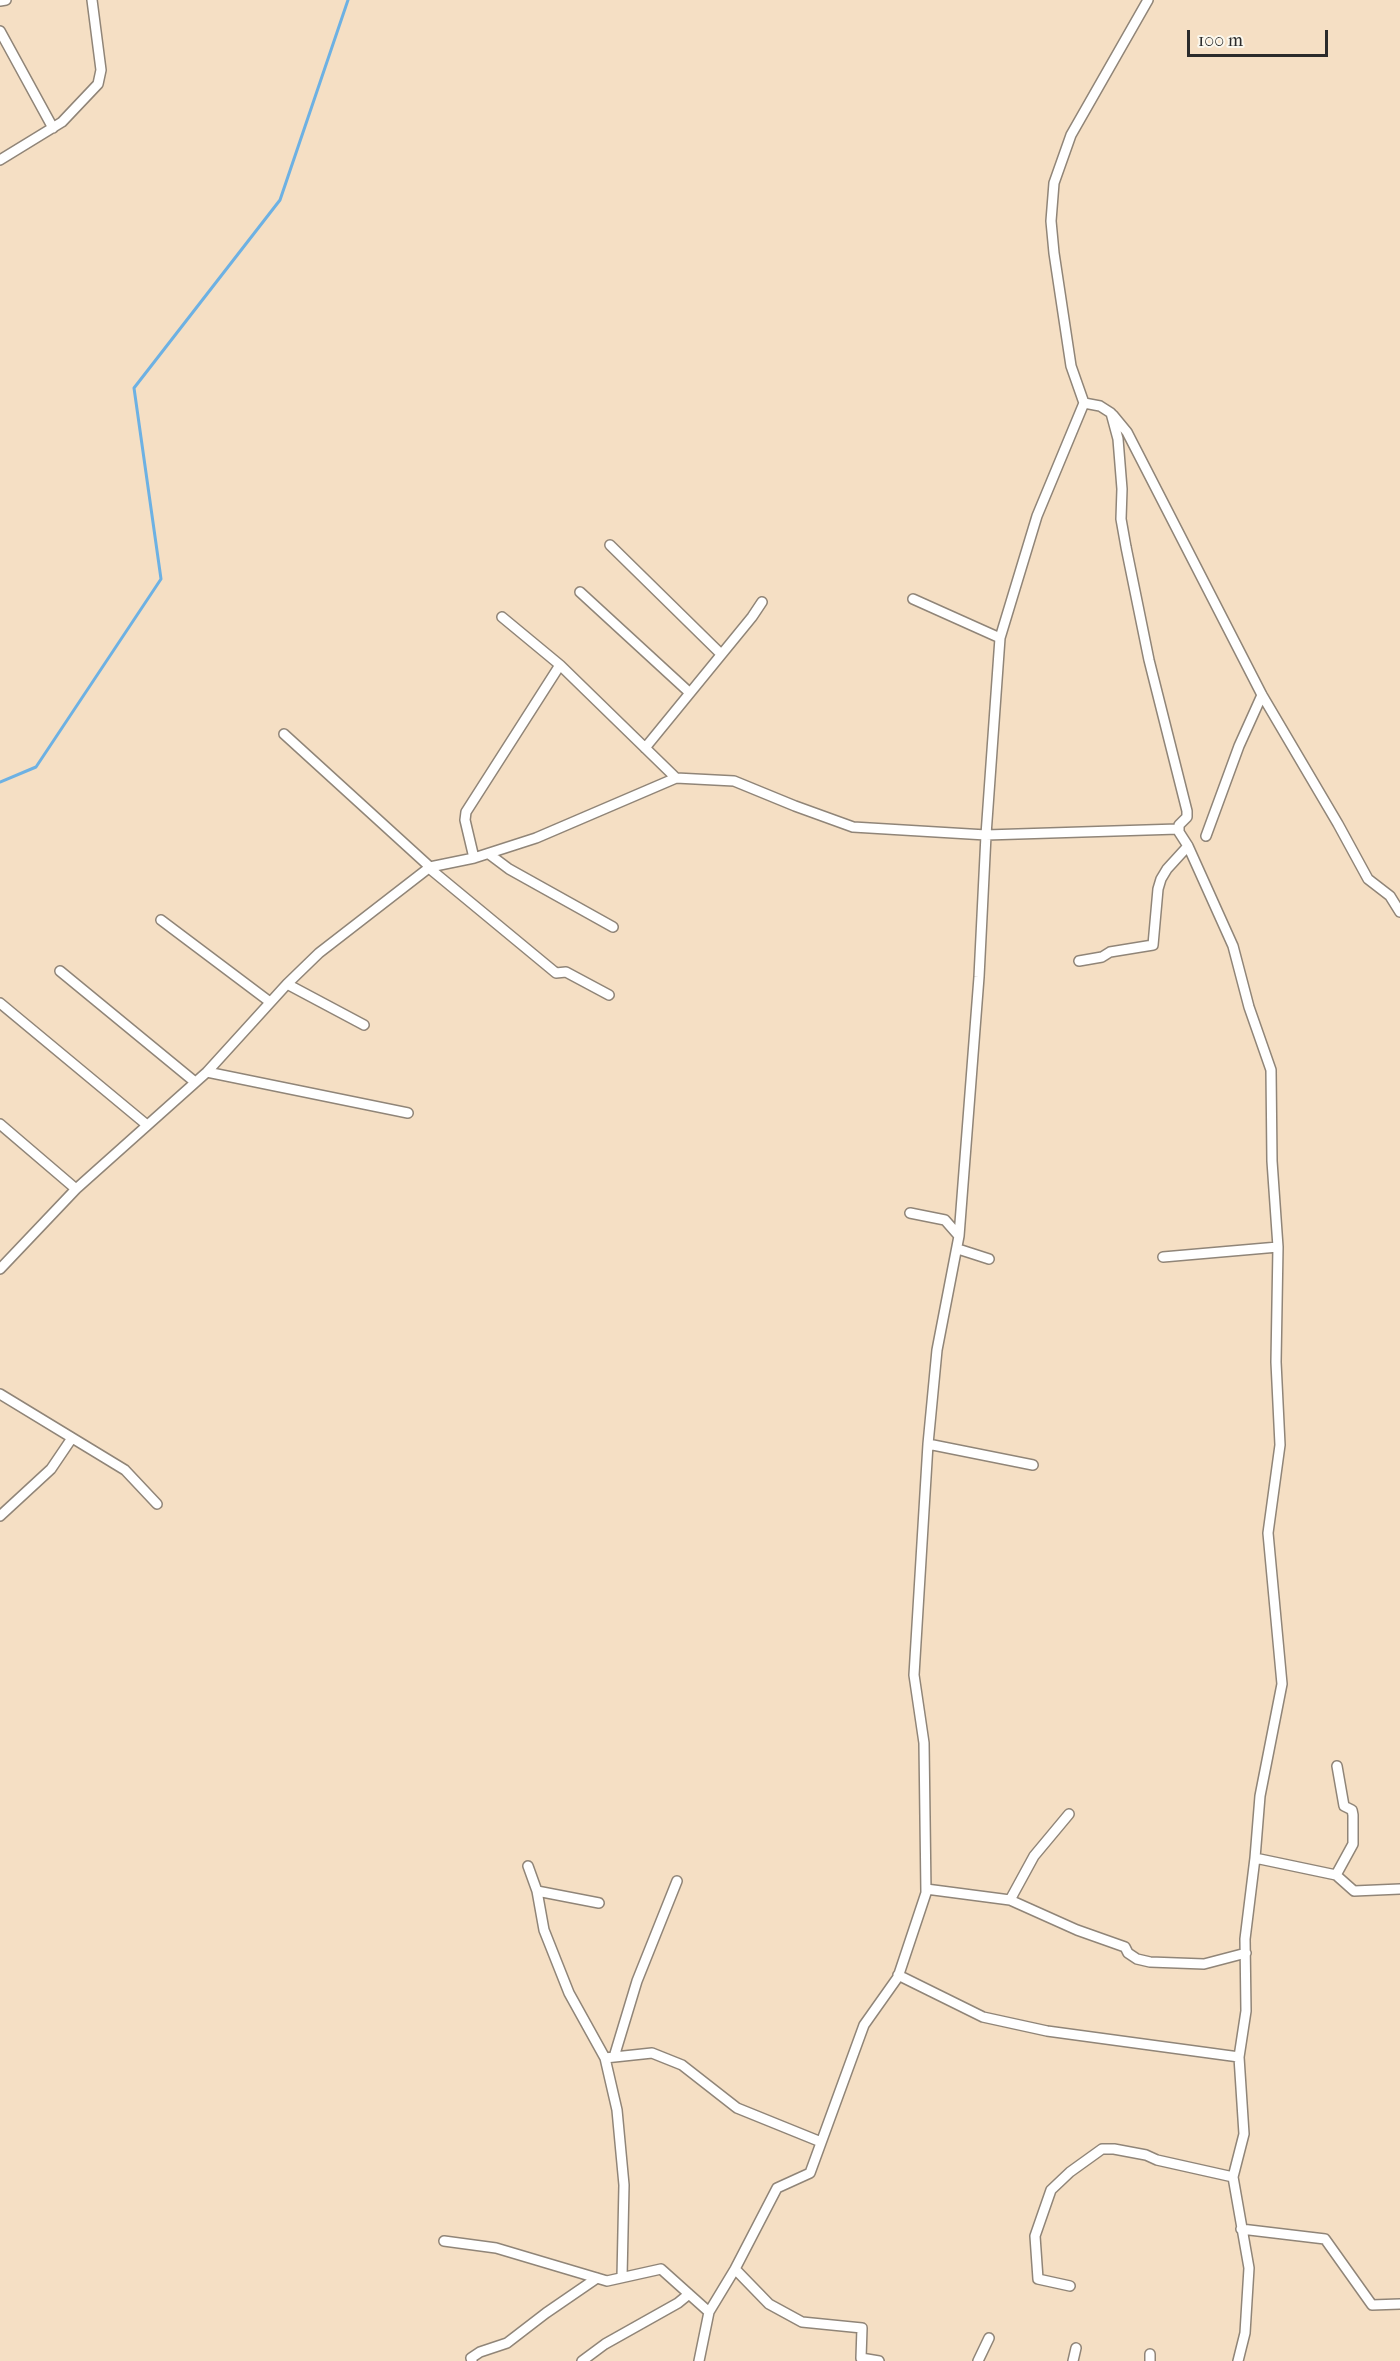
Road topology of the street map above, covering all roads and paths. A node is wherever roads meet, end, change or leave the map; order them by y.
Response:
1 (6, 0) edge
2 (92, 0) edge
3 (1148, 0) edge
4 (0, 1) edge
5 (0, 31) edge
6 (52, 128) junction
7 (0, 160) edge
8 (1084, 403) junction
9 (1112, 413) junction
10 (610, 545) dead end
11 (580, 592) dead end
12 (913, 599) dead end
13 (762, 602) dead end
14 (502, 617) dead end
15 (1000, 638) junction
16 (721, 654) junction
17 (560, 665) junction
18 (690, 693) junction
19 (1263, 695) junction
20 (284, 734) dead end
21 (645, 747) junction
22 (676, 778) junction
23 (1178, 829) junction
24 (986, 835) junction
25 (1206, 836) dead end
26 (1188, 846) junction
27 (489, 854) junction
28 (474, 858) junction
29 (430, 867) junction
30 (1400, 912) edge
31 (161, 920) dead end
32 (613, 927) dead end
33 (1079, 962) dead end
34 (60, 971) dead end
35 (287, 984) junction
36 (609, 995) dead end
37 (270, 1002) junction
38 (0, 1003) edge
39 (364, 1025) dead end
40 (207, 1072) junction
41 (195, 1082) junction
42 (408, 1113) dead end
43 (0, 1124) edge
44 (147, 1125) junction
45 (76, 1189) junction
46 (910, 1213) dead end
47 (959, 1236) junction
48 (1278, 1248) junction
49 (958, 1249) junction
50 (1163, 1257) dead end
51 (989, 1259) dead end
52 (0, 1269) edge
53 (0, 1394) edge
54 (72, 1438) junction
55 (928, 1444) junction
56 (1032, 1465) dead end
57 (157, 1504) dead end
58 (0, 1516) edge
59 (1337, 1766) dead end
60 (1069, 1814) dead end
61 (1255, 1858) junction
62 (528, 1866) dead end
63 (1336, 1875) junction
64 (676, 1881) dead end
65 (926, 1889) junction
66 (1400, 1889) edge
67 (537, 1891) junction
68 (1010, 1900) junction
69 (599, 1904) dead end
70 (1246, 1953) junction
71 (898, 1975) junction
72 (609, 2057) junction
73 (1239, 2057) junction
74 (821, 2142) junction
75 (1233, 2176) junction
76 (1241, 2229) junction
77 (444, 2241) dead end
78 (735, 2269) junction
79 (622, 2277) junction
80 (597, 2278) junction
81 (1070, 2286) dead end
82 (689, 2294) junction
83 (1400, 2304) edge
84 (709, 2312) junction
85 (989, 2338) dead end
86 (1076, 2348) dead end
87 (472, 2361) edge
88 (582, 2361) edge
89 (699, 2361) edge
90 (879, 2361) edge
91 (978, 2361) edge
92 (1073, 2361) edge
93 (1238, 2361) edge

1 - 4 street
2 - 6 street
3 - 8 street
5 - 6 street
6 - 7 street
8 - 9 street
8 - 15 street
9 - 19 street
9 - 23 street
10 - 16 street
11 - 18 street
12 - 15 street
13 - 16 street
14 - 17 street
15 - 24 street
16 - 18 street
17 - 21 street
17 - 28 street
18 - 21 street
19 - 25 street
19 - 30 street
20 - 29 street
21 - 22 street
22 - 24 street
22 - 27 street
23 - 24 street
23 - 26 street
24 - 47 street
26 - 33 street
26 - 48 street
27 - 28 street
27 - 32 street
28 - 29 street
29 - 35 street
29 - 36 street
31 - 37 street
34 - 41 street
35 - 37 street
35 - 39 street
37 - 40 street
38 - 44 street
40 - 41 street
40 - 42 street
41 - 44 street
43 - 45 street
44 - 45 street
45 - 52 street
46 - 47 street
47 - 49 street
48 - 50 street
48 - 61 street
49 - 51 street
49 - 55 street
53 - 54 street
54 - 57 street
54 - 58 street
55 - 56 street
55 - 65 street
59 - 63 street
60 - 68 street
61 - 63 street
61 - 70 street
62 - 67 street
63 - 66 street
64 - 72 street
65 - 68 street
65 - 71 street
67 - 69 street
67 - 72 street
68 - 70 street
70 - 73 street
71 - 73 street
71 - 74 street
72 - 74 street
72 - 79 street
73 - 75 street
74 - 78 street
75 - 76 street
75 - 81 street
76 - 83 street
76 - 93 street
77 - 80 street
78 - 84 street
78 - 90 street
79 - 80 street
79 - 82 street
80 - 87 street
82 - 84 street
82 - 88 street
84 - 89 street
85 - 91 street
86 - 92 street

